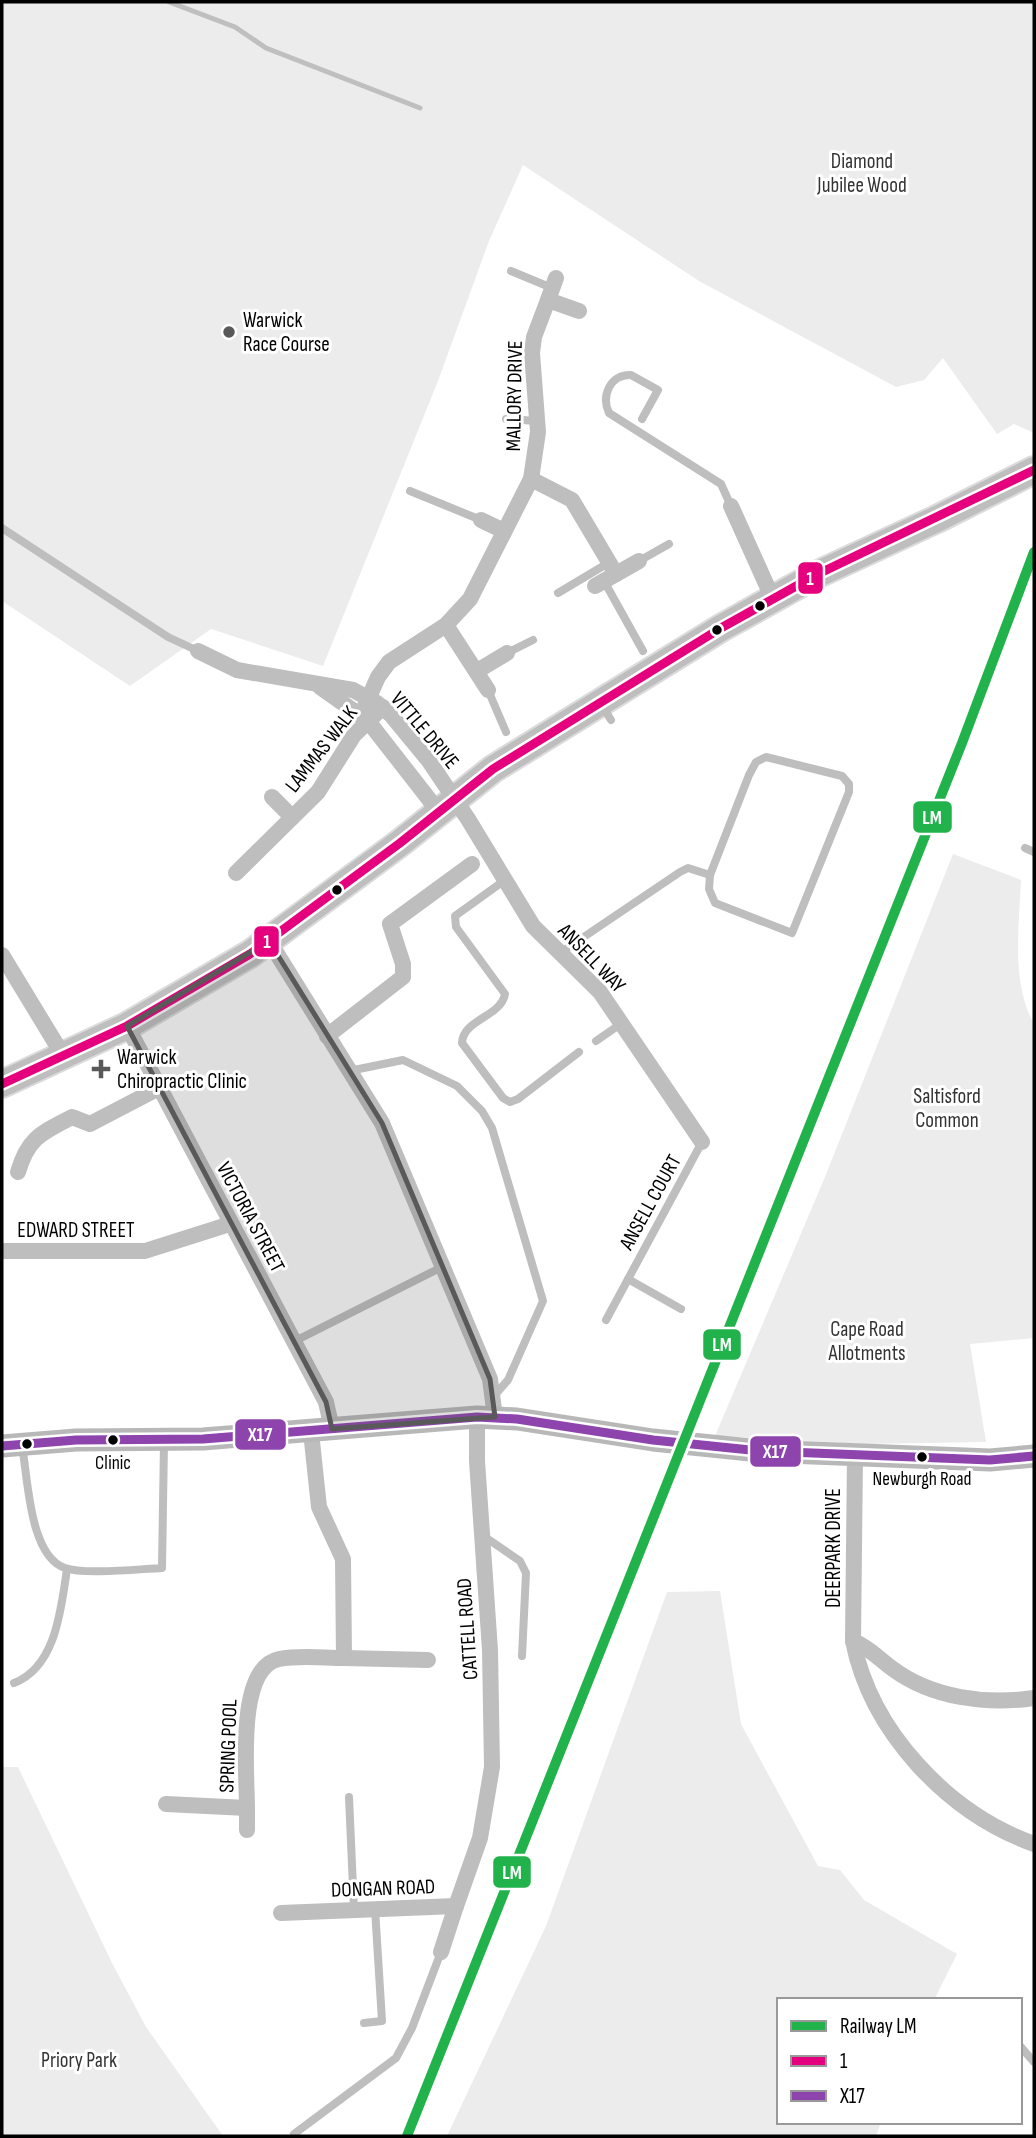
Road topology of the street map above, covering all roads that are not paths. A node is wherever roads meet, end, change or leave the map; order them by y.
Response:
1 (511, 271) dead end
2 (552, 288) junction
3 (579, 311) dead end
4 (506, 419) dead end
5 (642, 419) dead end
6 (538, 421) junction
7 (1032, 471) edge
8 (531, 479) junction
9 (411, 491) dead end
10 (731, 506) joint
11 (481, 520) joint
12 (2, 528) edge
13 (504, 531) junction
14 (669, 544) dead end
15 (639, 561) joint
16 (606, 576) junction
17 (558, 593) dead end
18 (772, 597) junction
19 (446, 625) junction
20 (533, 640) dead end
21 (198, 651) joint
22 (643, 651) dead end
23 (507, 653) joint
24 (477, 671) junction
25 (318, 686) junction
26 (488, 690) joint
27 (376, 703) junction
28 (365, 718) junction
29 (506, 732) dead end
30 (272, 797) dead end
31 (447, 805) junction
32 (292, 817) junction
33 (472, 863) dead end
34 (236, 873) dead end
35 (710, 875) junction
36 (505, 880) junction
37 (269, 941) junction
38 (560, 953) junction
39 (2, 955) edge
40 (622, 1023) junction
41 (127, 1026) junction
42 (327, 1036) junction
43 (596, 1041) dead end
44 (579, 1052) dead end
45 (64, 1057) junction
46 (349, 1071) junction
47 (2, 1084) edge
48 (159, 1088) junction
49 (702, 1142) joint
50 (18, 1172) dead end
51 (230, 1224) junction
52 (2, 1251) edge
53 (442, 1267) junction
54 (628, 1279) junction
55 (681, 1309) dead end
56 (606, 1320) dead end
57 (293, 1342) junction
58 (489, 1410) junction
59 (322, 1431) junction
60 (164, 1439) junction
61 (12, 1445) edge
62 (855, 1455) junction
63 (1034, 1456) edge
64 (482, 1535) junction
65 (67, 1569) junction
66 (853, 1641) junction
67 (522, 1656) dead end
68 (344, 1658) junction
69 (429, 1660) dead end
70 (14, 1683) dead end
71 (1034, 1698) edge
72 (349, 1797) dead end
73 (166, 1804) dead end
74 (247, 1808) junction
75 (247, 1830) dead end
76 (480, 1838) joint
77 (1034, 1844) edge
78 (456, 1906) junction
79 (375, 1909) junction
80 (354, 1910) junction
81 (281, 1913) dead end
82 (441, 1952) joint
83 (364, 2022) dead end
84 (1022, 2048) edge
85 (1034, 2062) edge
86 (294, 2134) dead end

1 - 2 lane
2 - 3 street
2 - 6 street, MALLORY DRIVE
4 - 6 lane
5 - 10 lane
6 - 8 street, MALLORY DRIVE
7 - 18 main road
8 - 13 street, MALLORY DRIVE
8 - 16 street
9 - 11 lane
10 - 18 street
11 - 13 street
12 - 21 lane
13 - 19 street, MALLORY DRIVE
14 - 15 lane
15 - 16 street
16 - 17 lane
16 - 22 lane
18 - 31 main road
19 - 24 street
19 - 27 street, MALLORY DRIVE
20 - 23 lane
21 - 25 street, VITTLE DRIVE
23 - 24 street
24 - 26 street
25 - 27 street, VITTLE DRIVE
25 - 28 street, VITTLE DRIVE
26 - 29 lane
27 - 28 street, MALLORY DRIVE
27 - 31 street, VITTLE DRIVE
28 - 31 street, VITTLE DRIVE
28 - 32 street, LAMMAS WALK
30 - 32 street, LAMMAS WALK
31 - 36 street, ANSELL WAY
31 - 37 main road
32 - 34 street, LAMMAS WALK
33 - 42 street
35 - 35 lane
35 - 38 lane
36 - 38 street, ANSELL WAY
36 - 44 lane
37 - 41 main road
37 - 42 street, CATTELL ROAD
38 - 40 street, ANSELL WAY
39 - 45 street
40 - 43 lane
40 - 49 street, ANSELL WAY
41 - 45 main road
41 - 48 street, VICTORIA STREET
42 - 46 street, CATTELL ROAD
45 - 47 main road
46 - 53 street, CATTELL ROAD
46 - 58 lane
48 - 50 street
48 - 51 street, VICTORIA STREET
49 - 54 lane, ANSELL COURT
51 - 52 street, EDWARD STREET
51 - 57 street, VICTORIA STREET
53 - 57 lane
53 - 58 street, CATTELL ROAD
54 - 55 lane, ANSELL COURT
54 - 56 lane, ANSELL COURT
57 - 59 street, VICTORIA STREET
58 - 59 street
58 - 62 street
58 - 64 street, CATTELL ROAD
59 - 60 street
59 - 68 street
60 - 61 street
60 - 65 lane
61 - 65 lane
62 - 63 street
62 - 66 street, DEERPARK DRIVE
64 - 67 lane
64 - 76 street, CATTELL ROAD
65 - 70 lane
66 - 71 street
66 - 77 street, DEERPARK DRIVE
68 - 69 street, SPRING POOL
68 - 74 street, SPRING POOL
72 - 80 lane
73 - 74 street, SPRING POOL
74 - 75 street, SPRING POOL
76 - 78 street, DONGAN ROAD
78 - 79 street, DONGAN ROAD
78 - 82 street
79 - 80 street, DONGAN ROAD
79 - 83 lane
80 - 81 street, DONGAN ROAD
82 - 86 lane
84 - 85 lane

